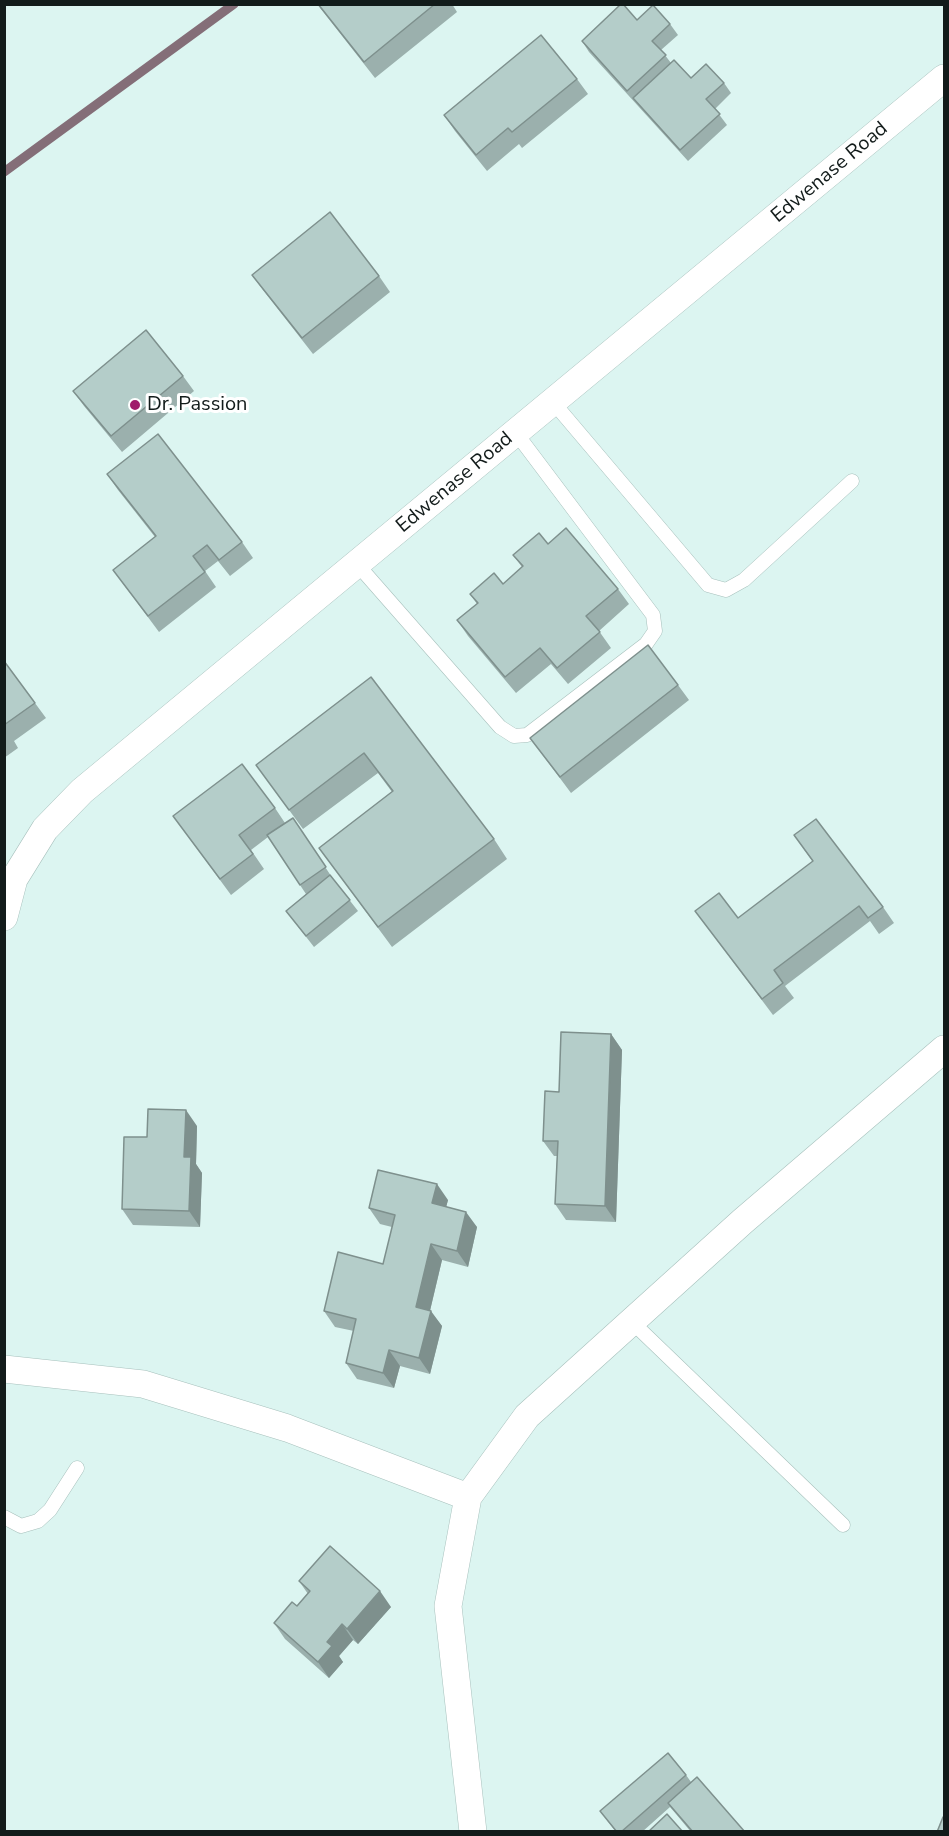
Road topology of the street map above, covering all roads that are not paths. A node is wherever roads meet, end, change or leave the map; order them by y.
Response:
1 (945, 78) edge
2 (553, 402) junction
3 (516, 433) junction
4 (852, 481) dead end
5 (357, 564) junction
6 (4, 917) edge
7 (945, 1049) edge
8 (631, 1322) junction
9 (4, 1369) edge
10 (77, 1468) dead end
11 (468, 1497) junction
12 (4, 1517) edge
13 (843, 1525) dead end
14 (473, 1832) edge

1 - 2 street, Edwenase Road
2 - 3 street, Edwenase Road
2 - 4 lane
3 - 5 street, Edwenase Road
3 - 5 lane
5 - 6 street, Edwenase Road
7 - 8 street
8 - 11 street
8 - 13 lane
9 - 11 street
10 - 12 lane
11 - 14 street

